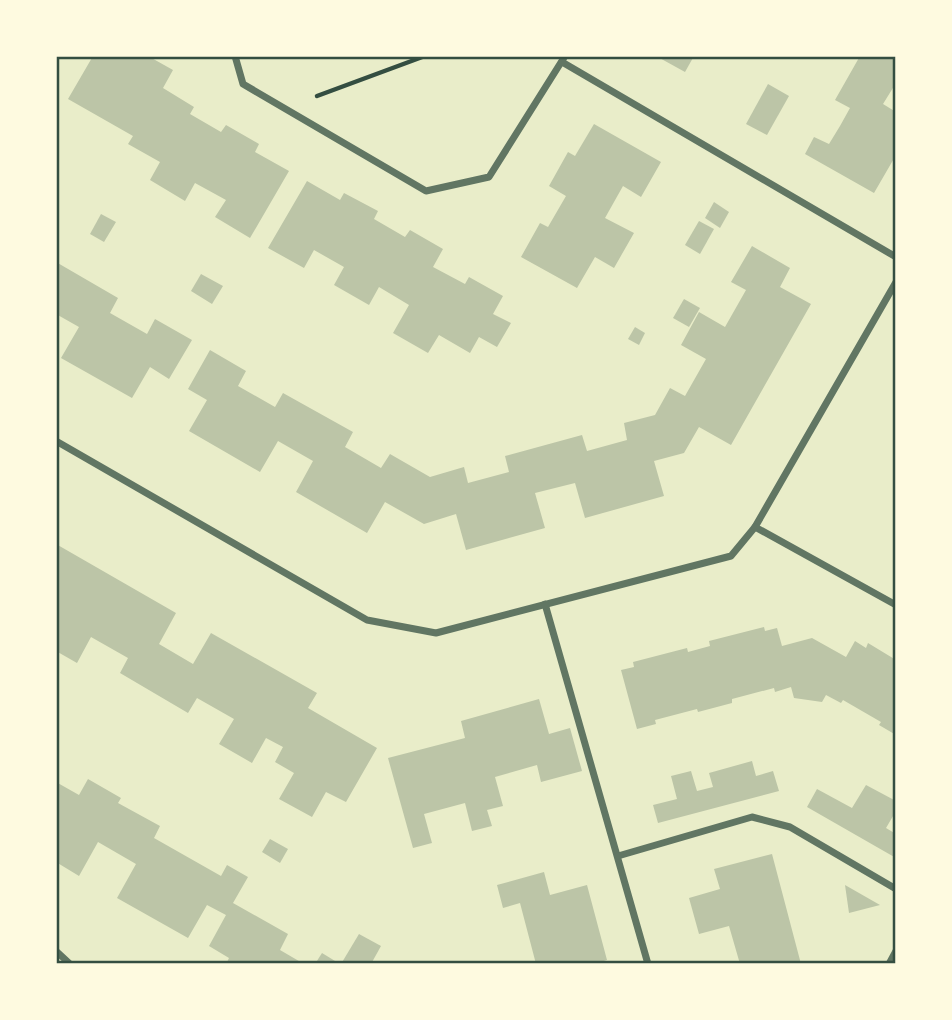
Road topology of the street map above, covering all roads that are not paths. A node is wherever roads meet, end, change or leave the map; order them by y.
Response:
1 (235, 56) edge
2 (564, 59) edge
3 (896, 257) edge
4 (896, 282) edge
5 (56, 441) edge
6 (755, 527) junction
7 (545, 604) junction
8 (896, 605) edge
9 (618, 856) junction
10 (896, 890) edge
11 (56, 951) edge
12 (896, 951) edge
13 (70, 964) edge
14 (648, 964) edge
15 (889, 964) edge

1 - 2 street
2 - 3 street
4 - 6 street
5 - 7 street
6 - 7 street
6 - 8 street
7 - 9 street
9 - 10 street
9 - 14 street
11 - 13 street
12 - 15 street

